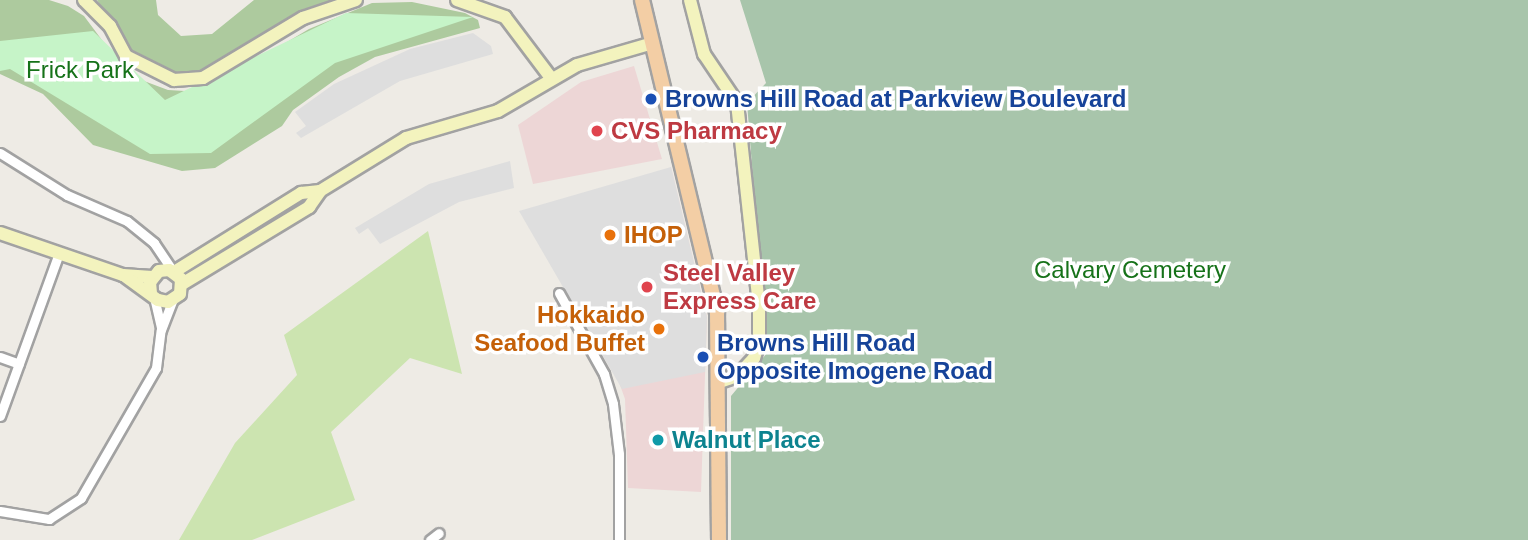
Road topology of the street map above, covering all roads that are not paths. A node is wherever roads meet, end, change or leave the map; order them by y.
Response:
1 (83, 0) edge
2 (356, 0) edge
3 (457, 0) edge
4 (642, 0) edge
5 (690, 0) edge
6 (653, 43) junction
7 (551, 78) junction
8 (0, 153) edge
9 (320, 191) junction
10 (0, 233) edge
11 (58, 256) junction
12 (164, 273) junction
13 (123, 275) junction
14 (182, 284) junction
15 (559, 293) dead end
16 (153, 295) junction
17 (172, 300) junction
18 (161, 330) junction
19 (0, 357) edge
20 (19, 364) junction
21 (717, 383) junction
22 (0, 416) edge
23 (0, 511) edge
24 (439, 533) dead end
25 (717, 538) edge
26 (430, 540) edge
27 (619, 540) edge

1 - 2 street
3 - 7 street
4 - 6 main road
5 - 21 street
6 - 7 street
6 - 21 main road
7 - 9 street
8 - 12 street
9 - 12 street
9 - 14 street
10 - 11 street
11 - 13 street
11 - 20 street
12 - 13 street
12 - 14 street
12 - 16 street
13 - 16 street
14 - 17 street
15 - 27 street
16 - 17 street
16 - 18 street
17 - 18 street
18 - 23 street
19 - 20 street
20 - 22 street
21 - 25 main road
24 - 26 street

